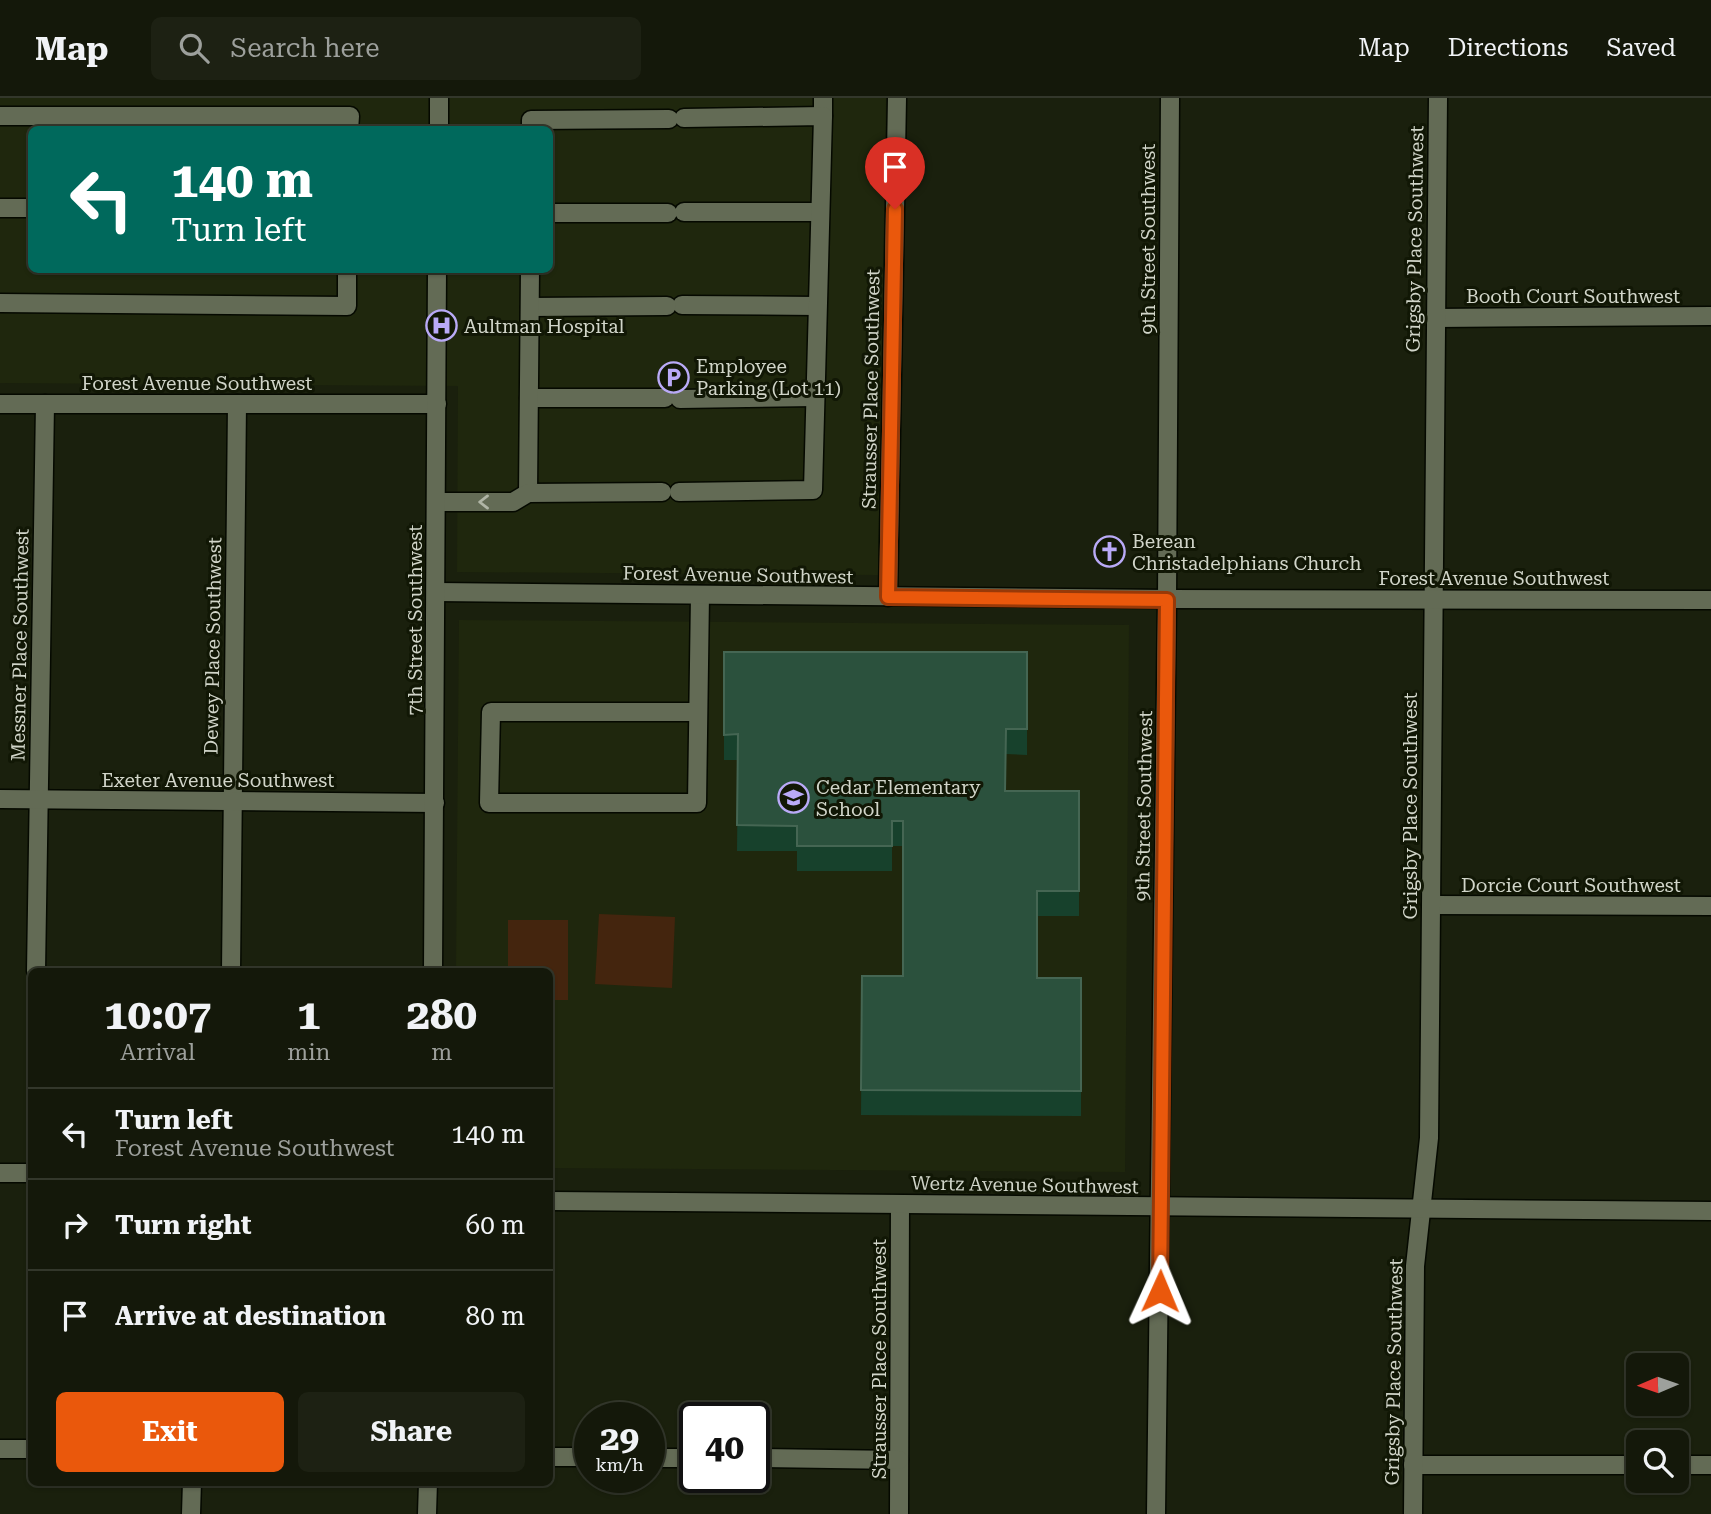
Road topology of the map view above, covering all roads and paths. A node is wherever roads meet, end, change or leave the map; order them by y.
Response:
1 (439, 98) edge
2 (795, 98) edge
3 (897, 98) edge
4 (1170, 98) edge
5 (1438, 98) edge
6 (823, 107) edge
7 (0, 116) edge
8 (795, 117) junction
9 (349, 126) edge
10 (439, 126) edge
11 (531, 126) edge
12 (0, 208) edge
13 (28, 208) edge
14 (820, 212) junction
15 (553, 213) edge
16 (347, 273) edge
17 (437, 273) edge
18 (530, 273) edge
19 (0, 303) edge
20 (817, 306) junction
21 (530, 307) junction
22 (1711, 316) edge
23 (1436, 318) junction
24 (815, 397) junction
25 (528, 398) junction
26 (0, 404) edge
27 (45, 404) junction
28 (237, 404) junction
29 (437, 404) junction
30 (528, 493) junction
31 (437, 502) junction
32 (437, 592) junction
33 (700, 595) junction
34 (888, 597) junction
35 (1432, 599) junction
36 (1167, 600) junction
37 (1711, 600) edge
38 (698, 712) junction
39 (0, 799) edge
40 (38, 800) junction
41 (232, 802) junction
42 (435, 803) junction
43 (1431, 905) junction
44 (1711, 906) edge
45 (36, 968) edge
46 (231, 968) edge
47 (433, 968) edge
48 (0, 1173) edge
49 (28, 1173) edge
50 (553, 1201) edge
51 (900, 1205) junction
52 (1161, 1208) junction
53 (1422, 1209) junction
54 (1711, 1211) edge
55 (0, 1449) edge
56 (28, 1449) edge
57 (553, 1457) edge
58 (574, 1457) edge
59 (770, 1458) edge
60 (899, 1460) junction
61 (1413, 1465) junction
62 (1626, 1465) edge
63 (1689, 1465) edge
64 (1711, 1465) edge
65 (192, 1486) edge
66 (428, 1486) edge
67 (191, 1514) edge
68 (427, 1514) edge
69 (899, 1514) edge
70 (1156, 1514) edge
71 (1413, 1514) edge

1 - 10 street
2 - 8 street
3 - 34 street, Strausser Place Southwest
4 - 36 street, 9th Street Southwest
5 - 23 street, Grigsby Place Southwest
6 - 8 street
6 - 14 street
7 - 9 street
8 - 11 street
12 - 13 street
14 - 15 street
14 - 20 street
16 - 19 street
17 - 29 street, 7th Street Southwest
18 - 21 street
20 - 21 street
20 - 24 street
21 - 25 street
22 - 23 street, Booth Court Southwest
23 - 35 street, Grigsby Place Southwest
24 - 25 street
24 - 30 street
25 - 30 street
26 - 27 street, Forest Avenue Southwest
27 - 28 street, Forest Avenue Southwest
27 - 40 street, Messner Place Southwest
28 - 29 street, Forest Avenue Southwest
28 - 41 street, Dewey Place Southwest
29 - 31 street, 7th Street Southwest
30 -> 31 street
31 - 32 street, 7th Street Southwest
32 - 33 street, Forest Avenue Southwest
32 - 42 street, 7th Street Southwest
33 - 34 street, Forest Avenue Southwest
33 - 38 street
34 - 36 street, Forest Avenue Southwest
35 - 36 street, Forest Avenue Southwest
35 - 37 street, Forest Avenue Southwest
35 - 43 street, Grigsby Place Southwest
36 - 52 street, 9th Street Southwest
38 - 38 street
39 - 40 street, Exeter Avenue Southwest
40 - 41 street, Exeter Avenue Southwest
40 - 45 street, Messner Place Southwest
41 - 42 street, Exeter Avenue Southwest
41 - 46 street, Dewey Place Southwest
42 - 47 street, 7th Street Southwest
43 - 44 street, Dorcie Court Southwest
43 - 53 street, Grigsby Place Southwest
48 - 49 street
50 - 51 street, Wertz Avenue Southwest
51 - 52 street, Wertz Avenue Southwest
51 - 60 street, Strausser Place Southwest
52 - 53 street, Wertz Avenue Southwest
52 - 70 street, 9th Street Southwest
53 - 54 street, Wertz Avenue Southwest
53 - 61 street, Grigsby Place Southwest
55 - 56 street
57 - 58 street
59 - 60 street
60 - 69 street, Strausser Place Southwest
61 - 62 street
61 - 71 street, Grigsby Place Southwest
63 - 64 street
65 - 67 street
66 - 68 street

